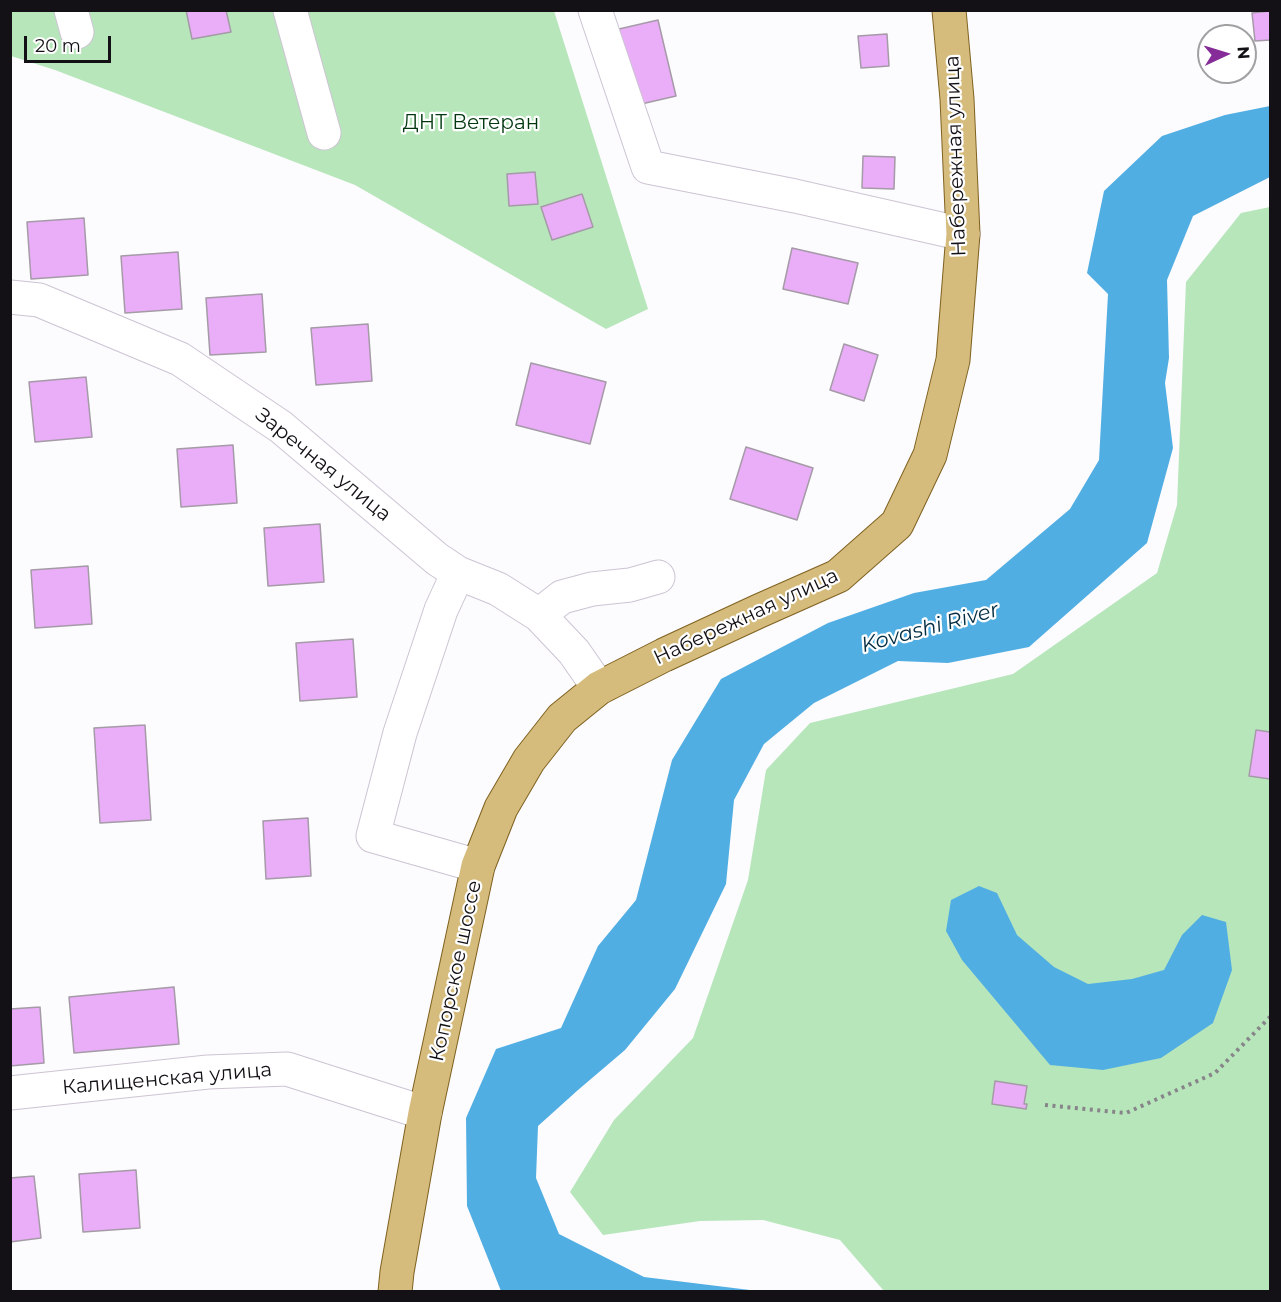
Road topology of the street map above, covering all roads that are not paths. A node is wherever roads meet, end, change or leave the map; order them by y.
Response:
1 (290, 10) edge
2 (595, 10) edge
3 (949, 10) edge
4 (324, 133) dead end
5 (963, 234) junction
6 (10, 297) edge
7 (458, 573) junction
8 (658, 577) dead end
9 (539, 615) junction
10 (599, 688) junction
11 (478, 866) junction
12 (10, 1093) edge
13 (425, 1113) junction
14 (395, 1292) edge

1 - 4 street
2 - 5 street
3 - 5 main road, Набережная улица
5 - 10 main road, Набережная улица
6 - 7 street, Заречная улица
7 - 9 street, Заречная улица
7 - 11 street
8 - 9 street
9 - 10 street, Заречная улица
10 - 11 main road, Копорское шоссе
11 - 13 main road, Копорское шоссе
12 - 13 street, Калищенская улица
13 - 14 main road, Копорское шоссе

